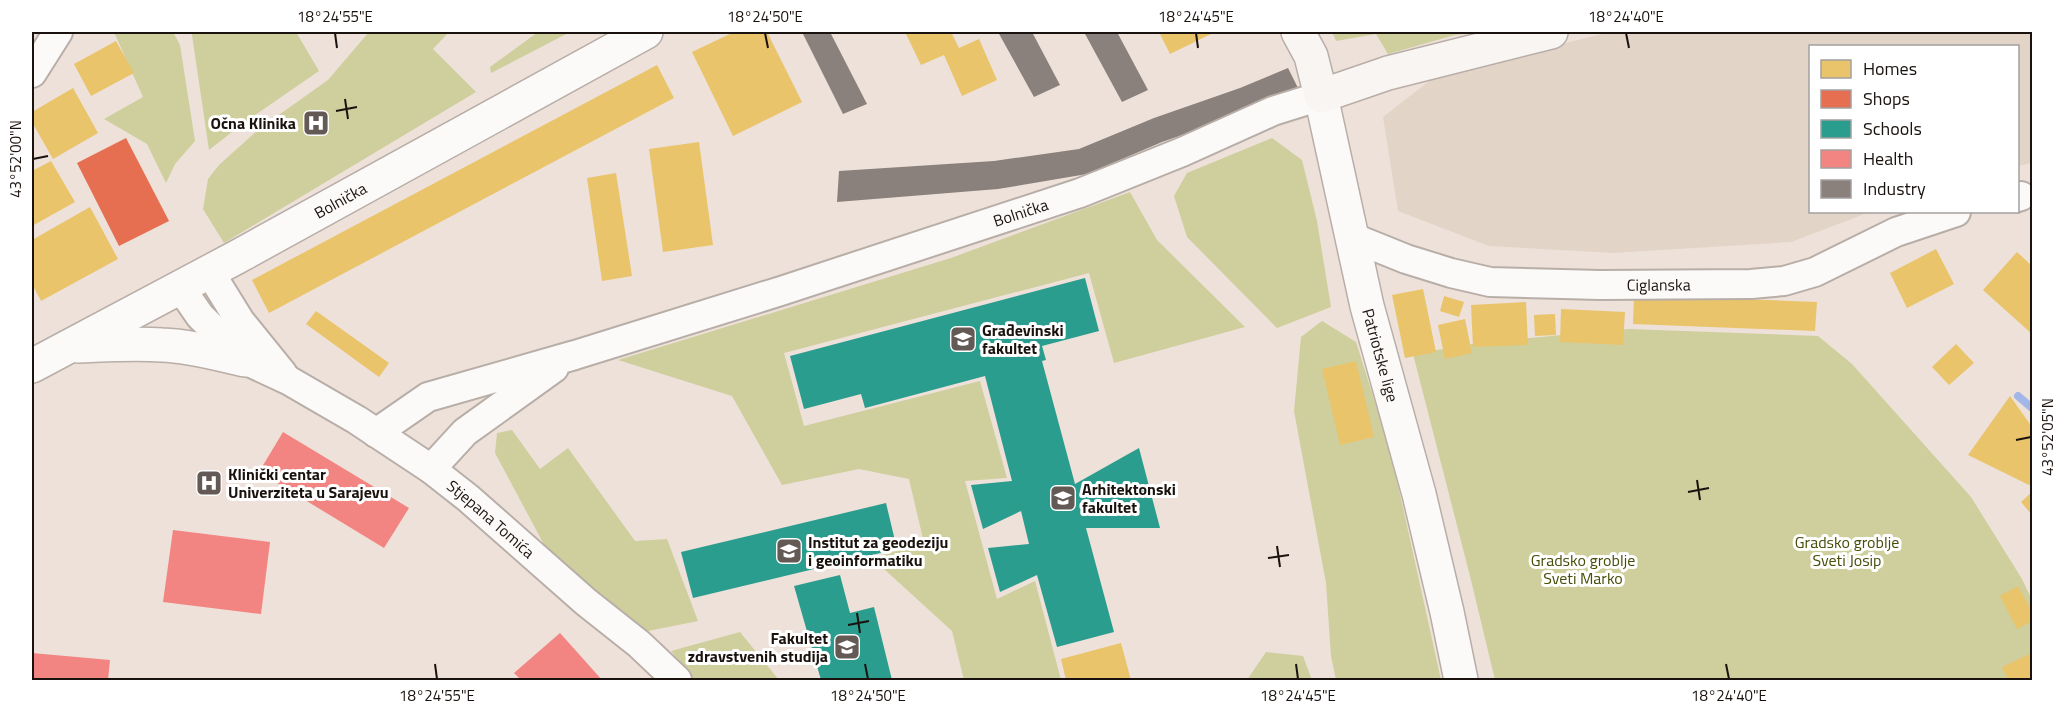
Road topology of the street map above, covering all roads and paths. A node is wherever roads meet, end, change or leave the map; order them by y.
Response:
1 (58, 32) edge
2 (645, 32) edge
3 (1298, 32) edge
4 (1551, 32) edge
5 (32, 73) edge
6 (1321, 96) junction
7 (1953, 213) edge
8 (1354, 238) junction
9 (209, 271) junction
10 (180, 287) junction
11 (70, 347) junction
12 (571, 356) junction
13 (245, 360) junction
14 (32, 366) edge
15 (288, 380) junction
16 (376, 434) junction
17 (431, 469) junction
18 (677, 681) edge
19 (1461, 681) edge

1 - 5 street
2 - 9 street, Bolnička
3 - 6 main road, Patriotske lige
4 - 6 main road, Bolnička
6 - 8 street, Patriotske lige
6 - 12 street, Bolnička
7 - 8 street, Ciglanska
8 - 19 street, Patriotske lige
9 - 10 street, Bolnička
9 - 15 street, Stjepana Tomića
10 - 11 street, Bolnička
10 - 13 street, Stjepana Tomića
11 - 13 street
11 - 14 street, Bolnička
12 - 16 street, Bolnička
12 - 17 street, Bolnička
13 - 15 street, Stjepana Tomića
15 - 16 street, Stjepana Tomića
16 - 17 street, Stjepana Tomića
17 - 18 street, Stjepana Tomića

